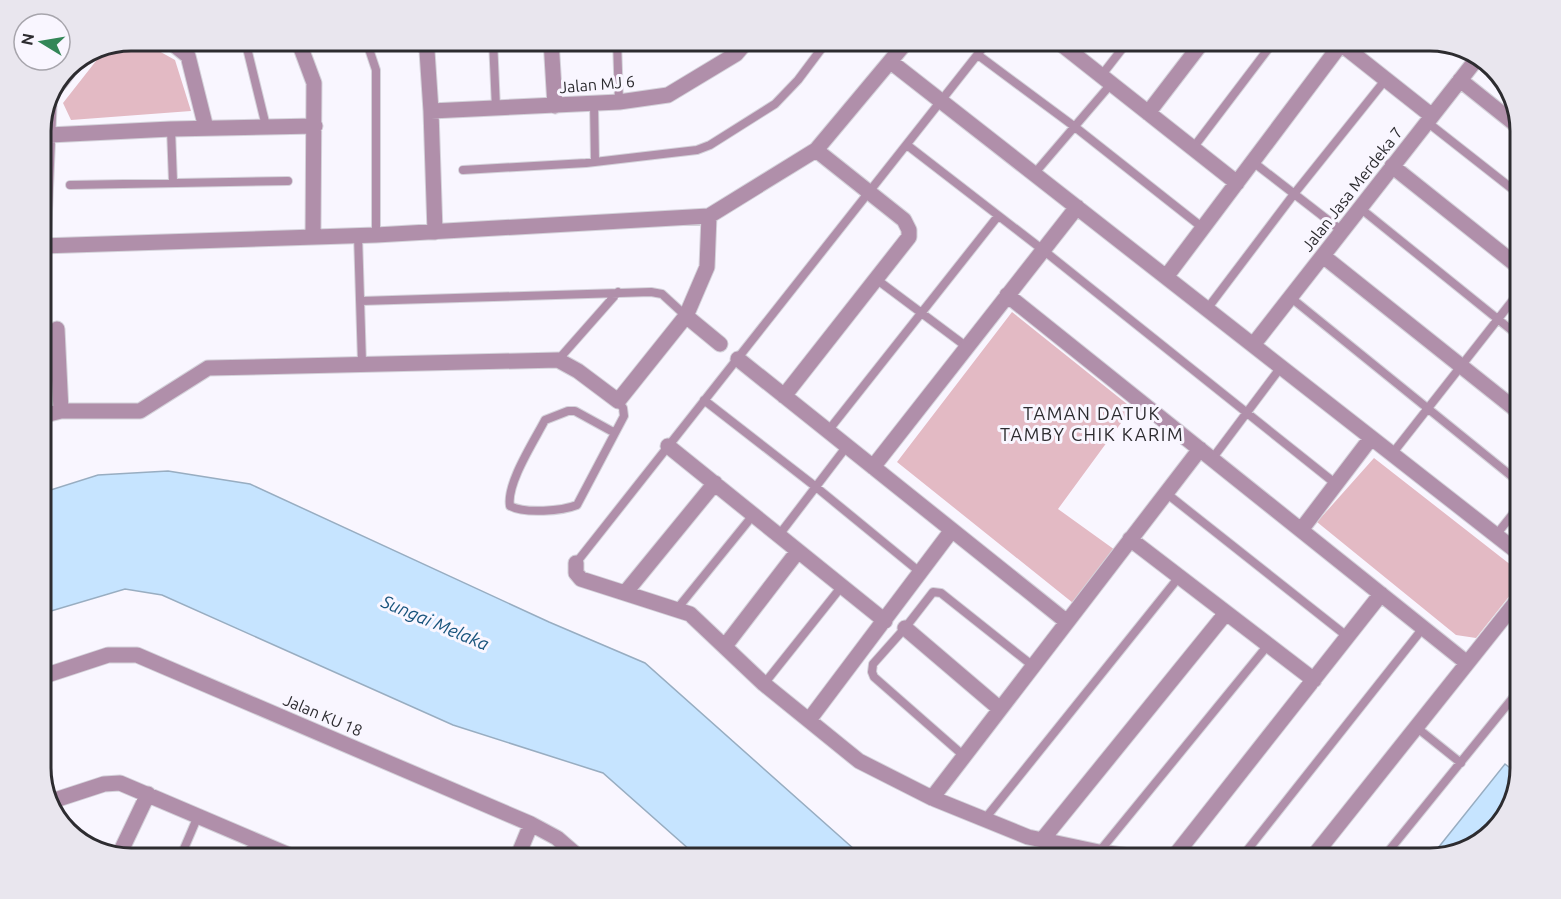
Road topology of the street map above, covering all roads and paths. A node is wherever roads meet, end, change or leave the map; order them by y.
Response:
1 (182, 51) edge
2 (248, 51) edge
3 (302, 51) edge
4 (370, 51) edge
5 (427, 51) edge
6 (493, 51) edge
7 (551, 51) edge
8 (617, 51) edge
9 (739, 51) edge
10 (820, 51) edge
11 (900, 51) edge
12 (981, 51) edge
13 (1071, 51) edge
14 (1123, 51) edge
15 (1195, 51) edge
16 (1267, 51) edge
17 (1335, 51) edge
18 (1352, 51) edge
19 (978, 55) junction
20 (891, 62) junction
21 (1473, 64) edge
22 (1106, 80) junction
23 (1386, 80) junction
24 (1460, 80) junction
25 (619, 102) junction
26 (942, 102) junction
27 (594, 103) junction
28 (555, 106) junction
29 (496, 108) junction
30 (431, 111) junction
31 (1148, 112) junction
32 (1429, 119) junction
33 (1509, 119) edge
34 (266, 126) junction
35 (315, 126) junction
36 (1075, 127) junction
37 (206, 128) junction
38 (171, 129) junction
39 (51, 135) edge
40 (907, 145) junction
41 (1193, 148) junction
42 (816, 150) junction
43 (595, 162) junction
44 (1253, 162) junction
45 (1392, 166) junction
46 (463, 170) dead end
47 (1034, 174) junction
48 (288, 181) dead end
49 (173, 182) junction
50 (1237, 183) junction
51 (70, 185) dead end
52 (1510, 187) edge
53 (870, 193) junction
54 (1294, 194) junction
55 (1077, 207) junction
56 (1360, 208) junction
57 (709, 216) junction
58 (998, 216) junction
59 (1203, 228) junction
60 (1342, 231) junction
61 (435, 232) junction
62 (376, 235) junction
63 (358, 236) junction
64 (313, 237) junction
65 (51, 246) edge
66 (1043, 250) junction
67 (1323, 256) junction
68 (1510, 260) edge
69 (1166, 277) junction
70 (876, 279) junction
71 (618, 292) junction
72 (1007, 295) junction
73 (1290, 297) junction
74 (361, 301) junction
75 (1510, 304) edge
76 (1207, 309) junction
77 (921, 313) junction
78 (686, 316) junction
79 (1499, 319) junction
80 (57, 328) dead end
81 (1510, 328) edge
82 (720, 344) dead end
83 (1253, 345) junction
84 (967, 347) junction
85 (738, 358) junction
86 (558, 360) junction
87 (362, 363) junction
88 (1461, 366) junction
89 (1281, 367) junction
90 (784, 396) junction
91 (704, 400) junction
92 (618, 401) junction
93 (1510, 405) edge
94 (1428, 408) junction
95 (61, 411) junction
96 (1247, 413) junction
97 (51, 414) edge
98 (828, 431) junction
99 (615, 433) junction
100 (1371, 438) junction
101 (669, 446) junction
102 (847, 446) junction
103 (1200, 449) junction
104 (1392, 454) junction
105 (1212, 459) junction
106 (873, 467) junction
107 (1510, 475) edge
108 (715, 483) junction
109 (1336, 484) junction
110 (816, 487) junction
111 (1166, 493) junction
112 (754, 514) junction
113 (1510, 518) edge
114 (952, 530) junction
115 (1301, 530) junction
116 (779, 535) junction
117 (1496, 535) junction
118 (1130, 539) junction
119 (1510, 546) edge
120 (798, 551) junction
121 (576, 563) joint
122 (921, 573) junction
123 (1179, 577) junction
124 (842, 586) junction
125 (625, 592) junction
126 (1381, 594) junction
127 (677, 609) junction
128 (1510, 609) edge
129 (1226, 613) junction
130 (885, 621) junction
131 (1066, 622) junction
132 (905, 628) junction
133 (1423, 628) junction
134 (1348, 637) junction
135 (1268, 645) junction
136 (725, 646) junction
137 (1467, 663) junction
138 (1033, 666) junction
139 (51, 674) edge
140 (1314, 680) junction
141 (764, 684) junction
142 (1510, 702) edge
143 (1000, 710) junction
144 (810, 720) junction
145 (1416, 727) junction
146 (964, 756) junction
147 (1461, 764) junction
148 (148, 794) junction
149 (932, 798) junction
150 (58, 799) edge
151 (198, 816) junction
152 (984, 820) junction
153 (531, 824) junction
154 (1042, 840) junction
155 (257, 842) junction
156 (123, 847) edge
157 (184, 848) edge
158 (254, 848) edge
159 (272, 848) edge
160 (521, 848) edge
161 (568, 848) edge
162 (1080, 848) edge
163 (1102, 848) edge
164 (1181, 848) edge
165 (1249, 848) edge
166 (1320, 848) edge
167 (1391, 848) edge

1 - 37 street
2 - 34 lane
3 - 35 street
4 - 62 lane
5 - 30 street
6 - 29 lane
7 - 28 street
8 - 25 lane
9 - 25 street, Jalan MJ 6
10 - 43 lane
11 - 20 street
12 - 19 lane
13 - 22 street
14 - 22 lane
15 - 31 street
16 - 41 lane
17 - 44 street
18 - 23 street
19 - 26 lane
19 - 36 lane
20 - 26 street
20 - 42 street
21 - 24 street, Jalan Jasa Merdeka 7
22 - 31 street
22 - 36 lane
23 - 32 street
23 - 54 lane
24 - 32 street, Jalan Jasa Merdeka 7
24 - 33 street
25 - 27 street, Jalan MJ 6
26 - 40 lane
26 - 47 street
27 - 28 street, Jalan MJ 6
27 - 43 lane
28 - 29 street, Jalan MJ 6
29 - 30 street, Jalan MJ 6
30 - 61 street
31 - 41 street
32 - 45 street, Jalan Jasa Merdeka 7
32 - 52 lane
34 - 35 street
34 - 37 street
35 - 64 street
36 - 47 lane
36 - 59 lane
37 - 38 street
38 - 39 street
38 - 49 lane
40 - 53 lane
40 - 58 lane
41 - 50 street
42 - 53 street
42 - 57 street
43 - 46 lane
44 - 50 street
44 - 54 lane
45 - 56 street, Jalan Jasa Merdeka 7
45 - 68 street
47 - 55 street
48 - 49 lane
49 - 51 lane
50 - 59 street
53 - 70 street
53 - 85 lane
54 - 60 lane
54 - 76 lane
55 - 66 street
55 - 69 street
56 - 60 street, Jalan Jasa Merdeka 7
56 - 79 lane
57 - 61 street
57 - 78 street
58 - 66 lane
58 - 77 lane
59 - 69 street
60 - 67 street, Jalan Jasa Merdeka 7
61 - 62 street
62 - 63 street
63 - 64 street
63 - 74 lane
64 - 65 street
66 - 72 street
66 - 96 lane
67 - 73 street, Jalan Jasa Merdeka 7
67 - 88 street
69 - 76 street
70 - 77 lane
70 - 90 street
71 - 74 lane
71 - 78 lane
71 - 86 lane
72 - 84 street
72 - 103 street
73 - 83 street, Jalan Jasa Merdeka 7
73 - 94 lane
74 - 87 lane
75 - 79 lane
76 - 83 street
77 - 84 lane
77 - 98 lane
78 - 82 street
78 - 92 street
79 - 81 lane
79 - 88 lane
80 - 95 street
83 - 89 street
84 - 106 street
85 - 90 street
85 - 91 lane
86 - 87 street
86 - 92 street
87 - 95 street
88 - 93 street
88 - 94 lane
89 - 96 lane
89 - 100 street
90 - 98 street
91 - 101 lane
91 - 110 lane
92 - 99 lane
94 - 104 lane
94 - 107 lane
95 - 97 street
96 - 105 lane
96 - 109 lane
98 - 102 street
99 - 99 lane
100 - 104 street
100 - 109 street
101 - 108 street
101 - 121 lane
102 - 106 street
102 - 110 lane
103 - 105 street
103 - 111 street
104 - 117 street
105 - 115 street
106 - 114 street
108 - 112 street
108 - 125 street
109 - 115 street
110 - 116 lane
110 - 122 lane
111 - 118 street
111 - 134 lane
112 - 116 street
112 - 127 lane
113 - 117 lane
114 - 122 street
114 - 131 street
115 - 126 street
116 - 120 street
117 - 119 street
118 - 123 street
118 - 131 street
120 - 124 street
120 - 136 street
121 - 125 street
122 - 130 street
123 - 129 street
123 - 152 lane
124 - 130 street
124 - 141 lane
125 - 127 street
126 - 133 street
126 - 134 street
127 - 136 street
128 - 137 street
129 - 135 street
129 - 154 street
130 - 144 street
131 - 138 street
132 - 138 lane
132 - 143 street
132 - 146 lane
133 - 137 street
133 - 165 lane
134 - 140 street
135 - 140 street
135 - 163 lane
136 - 141 street
137 - 145 street
138 - 143 street
139 - 153 street, Jalan KU 18
140 - 164 street
141 - 144 street
142 - 147 lane
143 - 146 street
144 - 149 street
145 - 147 lane
145 - 166 street
146 - 149 street
147 - 167 lane
148 - 150 street
148 - 151 street
148 - 156 street
149 - 152 street
151 - 155 street
151 - 157 lane
152 - 154 street
153 - 160 street
153 - 161 street, Jalan KU 18
154 - 162 street
155 - 158 street
155 - 159 street

